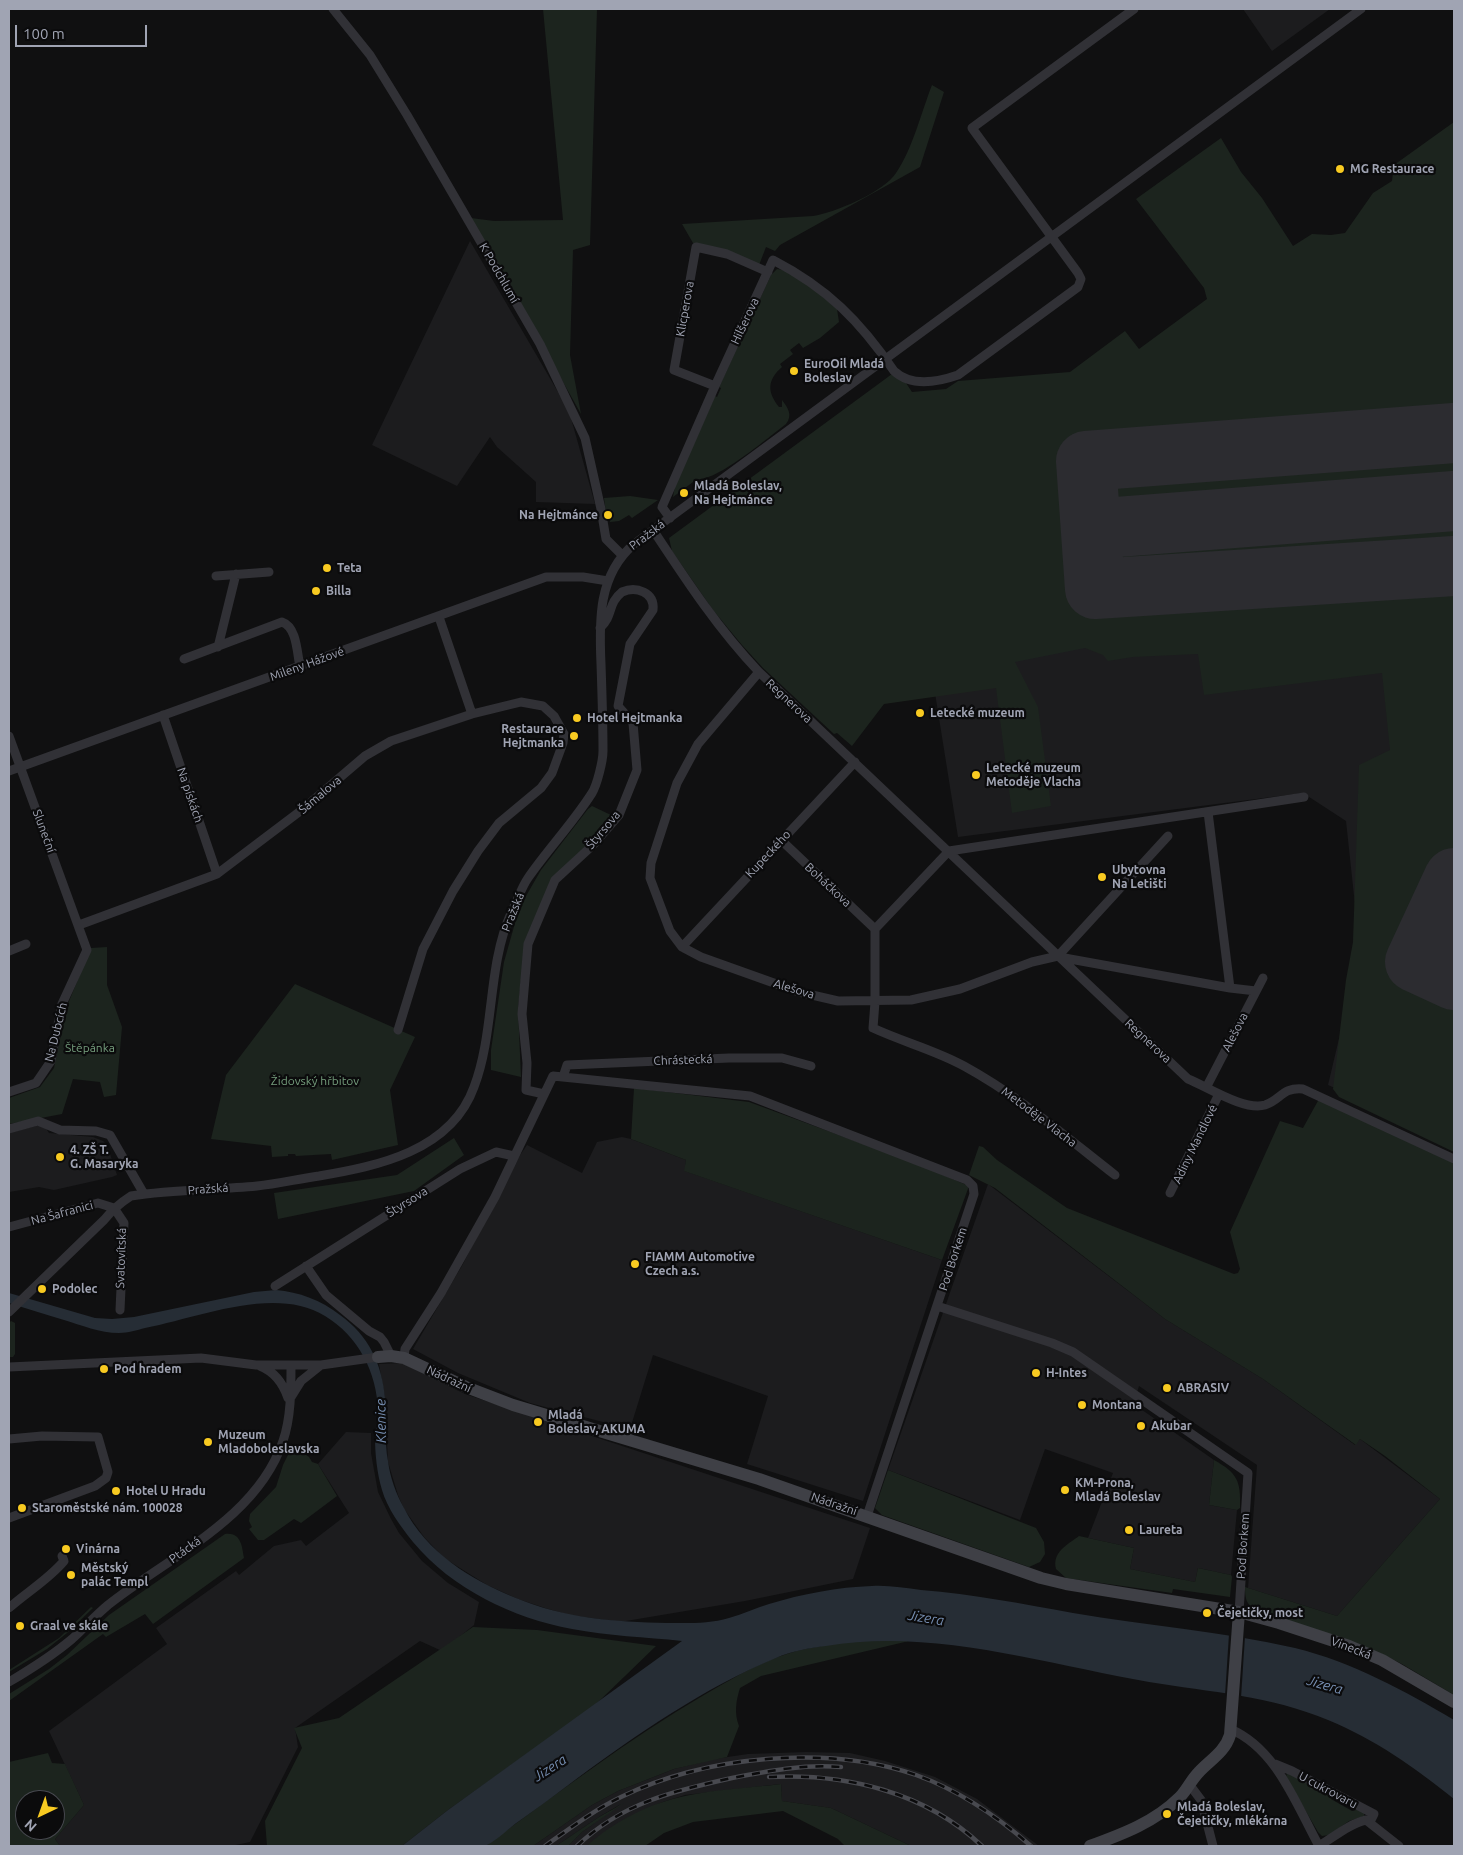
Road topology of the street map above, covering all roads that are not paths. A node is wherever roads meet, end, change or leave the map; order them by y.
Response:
1 (333, 9) edge
2 (1134, 9) edge
3 (1361, 9) edge
4 (1052, 235) junction
5 (768, 272) junction
6 (888, 355) junction
7 (715, 386) junction
8 (670, 518) junction
9 (653, 530) junction
10 (622, 555) junction
11 (269, 572) dead end
12 (236, 574) junction
13 (216, 576) dead end
14 (608, 580) junction
15 (439, 617) junction
16 (600, 628) junction
17 (218, 647) junction
18 (184, 659) dead end
19 (300, 667) junction
20 (759, 672) junction
21 (472, 714) junction
22 (163, 715) junction
23 (9, 736) edge
24 (855, 762) junction
25 (20, 767) junction
26 (9, 771) edge
27 (1304, 797) dead end
28 (1208, 812) junction
29 (1168, 836) dead end
30 (781, 840) junction
31 (949, 851) junction
32 (217, 874) junction
33 (79, 926) junction
34 (875, 929) junction
35 (26, 944) dead end
36 (682, 947) junction
37 (9, 951) edge
38 (1058, 956) junction
39 (1264, 978) dead end
40 (1230, 988) junction
41 (1256, 991) junction
42 (874, 1002) junction
43 (398, 1030) dead end
44 (811, 1066) dead end
45 (562, 1078) junction
46 (1207, 1086) junction
47 (9, 1092) edge
48 (544, 1094) junction
49 (1219, 1094) junction
50 (9, 1129) edge
51 (514, 1156) junction
52 (1454, 1159) edge
53 (1116, 1175) dead end
54 (1170, 1193) dead end
55 (144, 1194) junction
56 (114, 1208) junction
57 (9, 1227) edge
58 (306, 1266) junction
59 (275, 1286) dead end
60 (937, 1306) junction
61 (120, 1310) dead end
62 (9, 1312) edge
63 (378, 1357) joint
64 (397, 1357) junction
65 (256, 1364) junction
66 (291, 1365) junction
67 (321, 1365) junction
68 (11, 1366) edge
69 (289, 1401) junction
70 (9, 1438) edge
71 (867, 1516) junction
72 (9, 1518) edge
73 (62, 1556) dead end
74 (9, 1608) edge
75 (1239, 1612) junction
76 (9, 1682) edge
77 (1454, 1702) edge
78 (1230, 1729) junction
79 (1274, 1764) junction
80 (1189, 1784) junction
81 (1370, 1822) junction
82 (1090, 1846) edge
83 (1213, 1846) edge
84 (1318, 1846) edge
85 (1399, 1846) edge

1 - 10 street, K Podchlumí
2 - 4 street
3 - 4 street, Pražská
4 - 6 street, Pražská
4 - 6 street
5 - 6 street
5 - 7 street, Hilšerova
5 - 7 street, Klicperova
6 - 8 street, Pražská
7 - 8 street, Hilšerova
8 - 9 street, Pražská
9 - 10 street, Pražská
9 - 20 street, Regnerova
10 - 14 street, Pražská
11 - 12 street
12 - 13 street
12 - 17 street
14 - 15 street, Mileny Hážové
14 - 16 street, Pražská
15 - 19 street, Mileny Hážové
15 - 21 street
16 - 48 street, Štyrsova
16 - 55 street, Pražská
17 - 18 street
17 - 19 street
19 - 22 street, Mileny Hážové
20 - 24 street, Regnerova
20 - 36 street, Alešova
21 - 32 street, Šámalova
21 - 43 street, Šámalova
22 - 25 street, Mileny Hážové
22 - 32 street, Na pískách
23 - 25 street, Sluneční
24 - 30 street, Kupeckého
24 - 31 street, Regnerova
25 - 26 street, Mileny Hážové
25 - 33 street, Sluneční
27 - 28 street
28 - 31 street
28 - 40 street
29 - 38 street
30 - 34 street, Boháčkova
30 - 36 street, Kupeckého
31 - 34 street
31 - 38 street, Regnerova
32 - 33 street, Šámalova
33 - 47 street, Na Dubcích
34 - 42 street
35 - 37 street
36 - 42 street, Alešova
38 - 40 street
38 - 42 street, Alešova
38 - 46 street, Regnerova
39 - 41 street, Alešova
40 - 41 street
41 - 46 street, Alešova
42 - 53 street, Metoděje Vlacha
44 - 45 street, Chrástecká
45 - 48 street, Pod Borkem
45 - 60 street, Pod Borkem
46 - 49 street, Regnerova
48 - 51 street
49 - 52 street, Regnerova
49 - 54 street, Adiny Mandlové
50 - 55 street
51 - 58 street, Štyrsova
51 - 64 street
55 - 56 street, Pražská
56 - 57 street, Na Šafranici
56 - 61 street, Svatovítská
56 - 62 street, Pražská
58 - 59 street, Štyrsova
58 - 64 street
60 - 71 street, Nádražní
60 - 75 street, Pod Borkem
63 - 64 street, Nádražní
63 - 67 street, Nádražní
64 - 71 street, Nádražní
65 - 66 street, Nádražní
65 - 68 street, Nádražní
65 - 69 street
66 - 67 street, Nádražní
66 - 69 street, Ptácká
67 - 69 street, Ptácká
69 - 76 street, Ptácká
70 - 72 street
71 - 75 street, Nádražní
73 - 74 street
75 - 77 street, Vinecká
75 - 78 street
78 - 79 street, U cukrovaru
78 - 80 street
79 - 81 street, U cukrovaru
79 - 84 street, U cukrovaru
80 - 82 street
80 - 83 street
81 - 84 street, U cukrovaru
81 - 85 street, U cukrovaru

